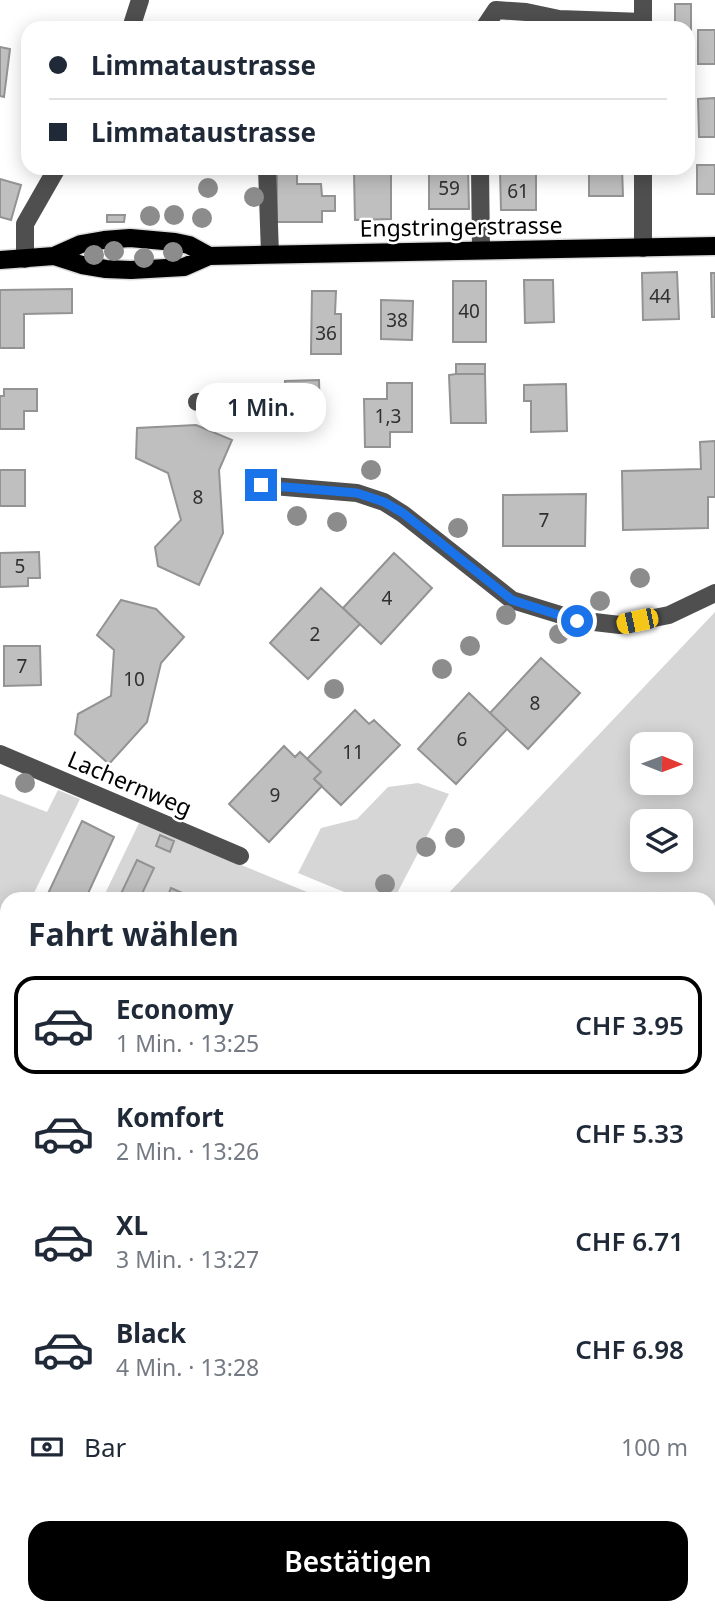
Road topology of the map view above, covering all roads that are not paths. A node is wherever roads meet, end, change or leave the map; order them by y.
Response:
1 (140, 0) edge
2 (643, 0) edge
3 (133, 21) edge
4 (489, 21) edge
5 (587, 21) edge
6 (643, 21) edge
7 (53, 175) edge
8 (267, 175) edge
9 (480, 175) edge
10 (643, 175) edge
11 (715, 246) edge
12 (643, 248) junction
13 (481, 250) junction
14 (270, 254) junction
15 (54, 256) junction
16 (209, 256) junction
17 (25, 259) junction
18 (0, 260) edge
19 (261, 400) dead end
20 (197, 401) dead end
21 (261, 485) dead end
22 (715, 593) edge
23 (0, 754) edge
24 (240, 856) dead end

1 - 3 street
2 - 6 street
4 - 5 street
7 - 17 street
8 - 14 street
9 - 13 street
10 - 12 street
11 - 12 main road, Engstringerstrasse
12 - 13 main road, Engstringerstrasse
13 - 14 main road, Engstringerstrasse
14 - 16 main road, Engstringerstrasse
15 - 16 main road, Engstringerstrasse
15 - 16 main road, Engstringerstrasse
15 - 17 main road, Engstringerstrasse
17 - 18 main road, Engstringerstrasse
19 - 20 street
21 - 22 street
23 - 24 street, Lachernweg

